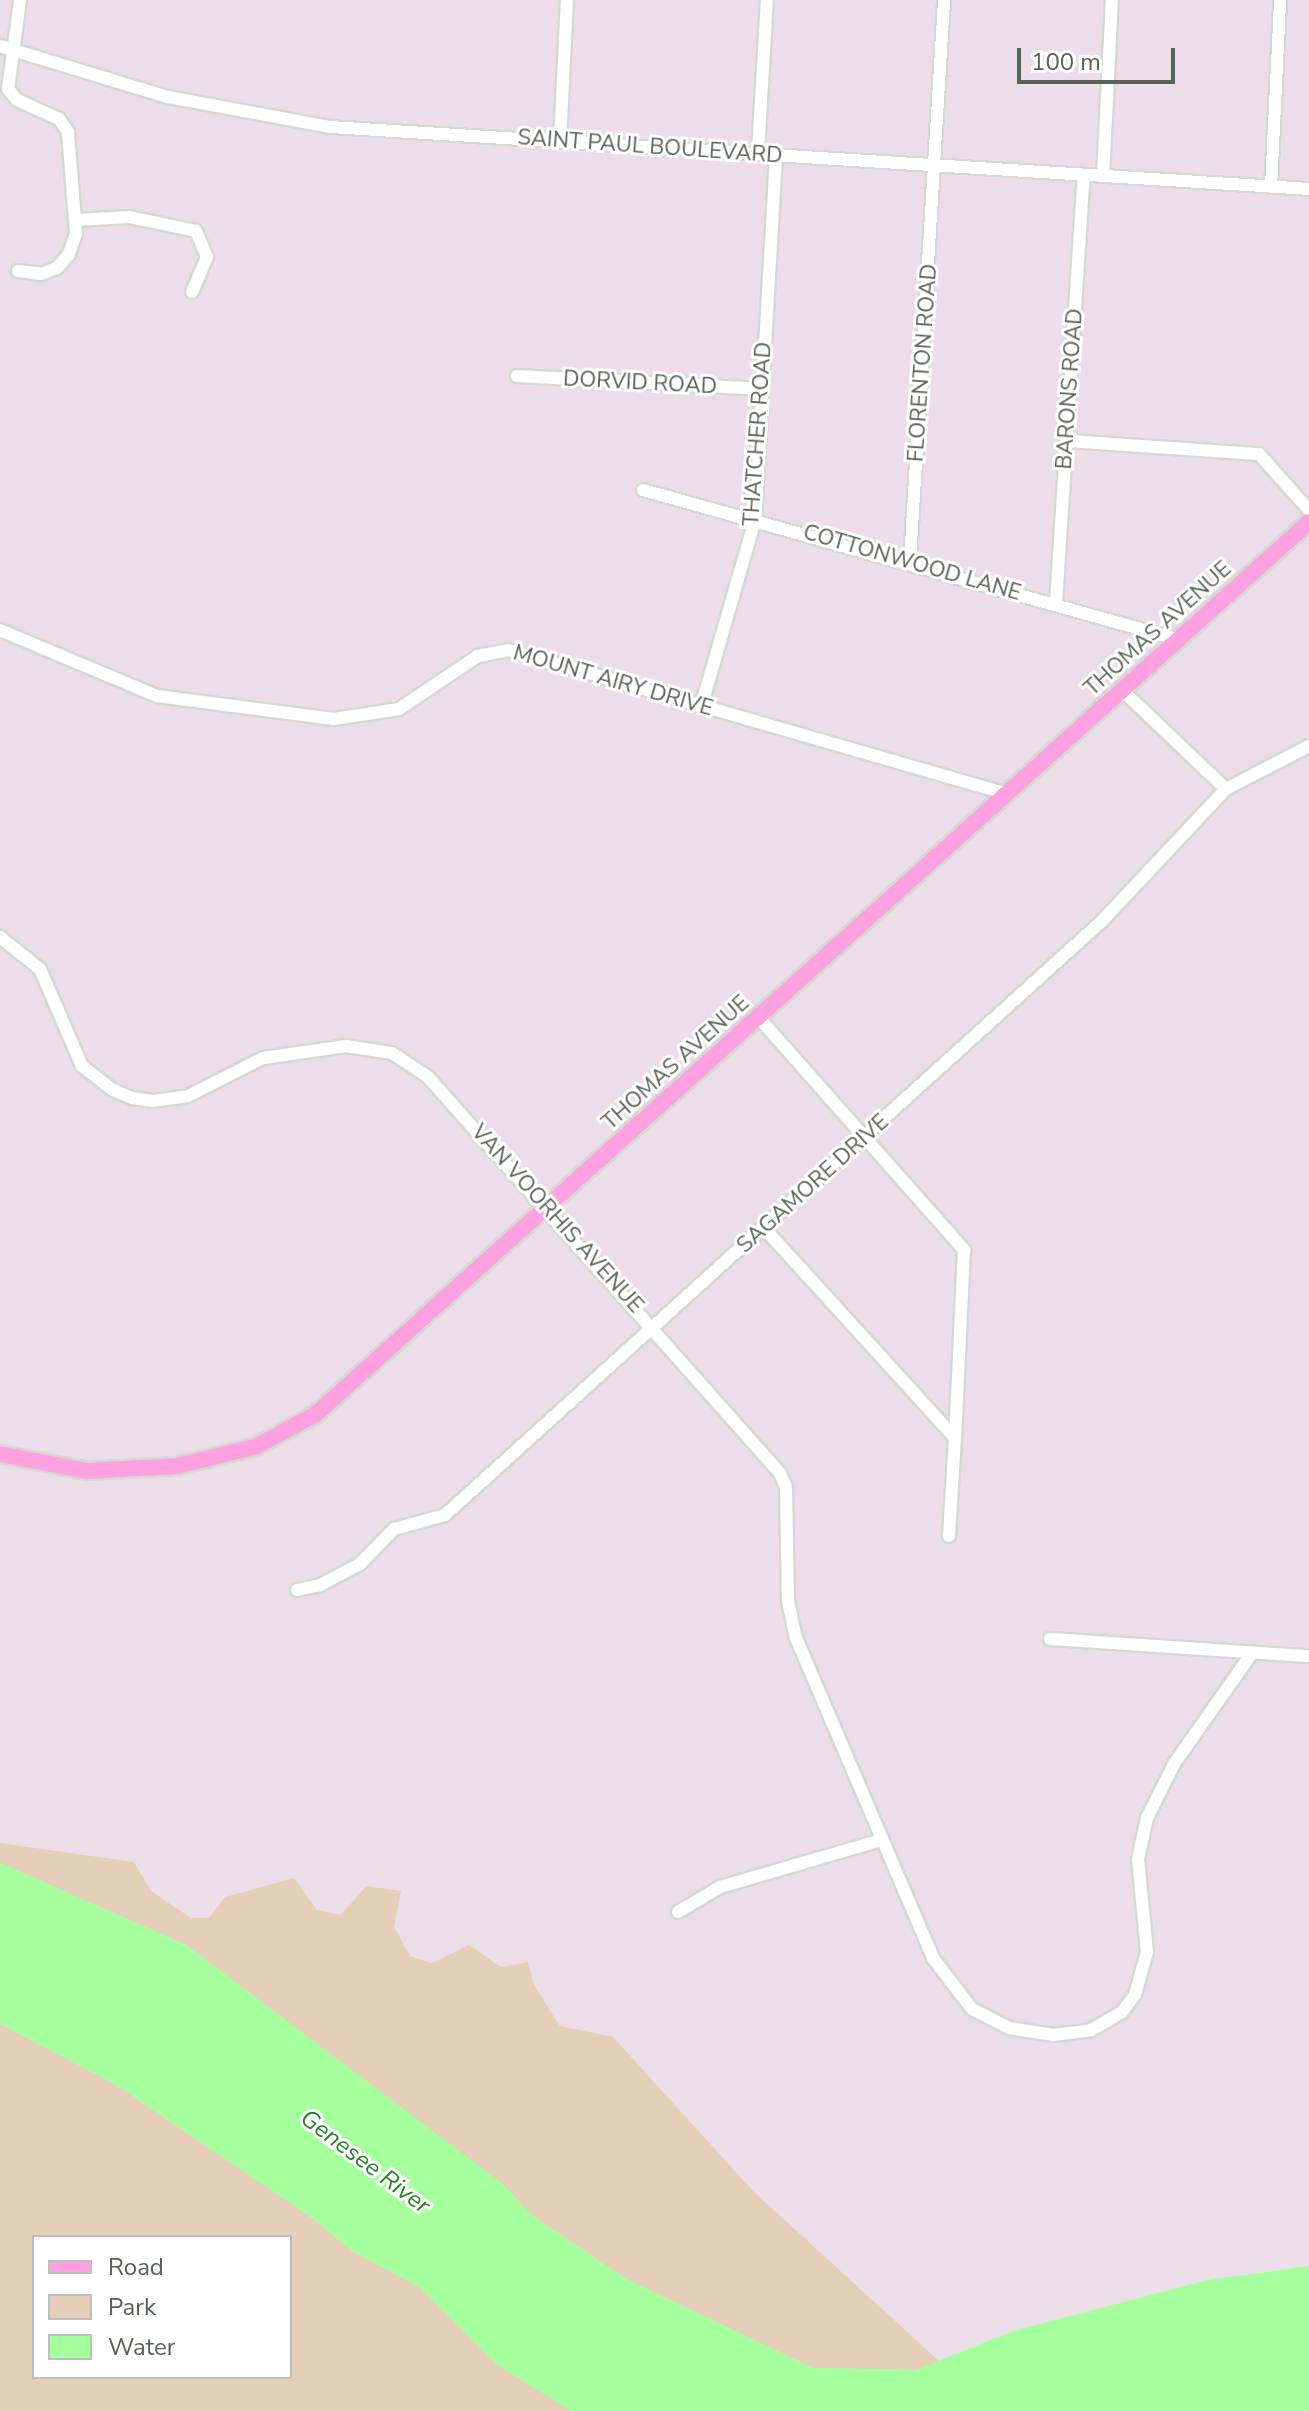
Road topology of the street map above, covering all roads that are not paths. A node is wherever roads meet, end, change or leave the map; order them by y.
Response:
1 (20, 0) edge
2 (567, 0) edge
3 (767, 0) edge
4 (944, 0) edge
5 (1112, 0) edge
6 (1280, 0) edge
7 (0, 46) edge
8 (16, 51) junction
9 (560, 142) junction
10 (758, 154) junction
11 (776, 155) junction
12 (935, 165) junction
13 (1084, 175) junction
14 (1103, 176) junction
15 (1271, 187) junction
16 (1309, 189) edge
17 (76, 220) junction
18 (18, 271) dead end
19 (192, 292) dead end
20 (517, 376) dead end
21 (763, 389) junction
22 (1067, 441) junction
23 (643, 490) dead end
24 (1309, 510) edge
25 (755, 520) junction
26 (1309, 522) edge
27 (910, 561) junction
28 (1056, 603) junction
29 (0, 630) edge
30 (1180, 640) junction
31 (1123, 691) junction
32 (701, 707) junction
33 (1309, 746) edge
34 (1226, 789) junction
35 (1008, 794) junction
36 (0, 937) edge
37 (759, 1018) junction
38 (865, 1136) junction
39 (547, 1208) junction
40 (764, 1228) junction
41 (654, 1328) junction
42 (955, 1438) junction
43 (0, 1454) edge
44 (949, 1536) dead end
45 (297, 1590) dead end
46 (1050, 1639) dead end
47 (1252, 1653) junction
48 (1309, 1656) edge
49 (882, 1840) junction
50 (678, 1912) dead end

1 - 8 street
2 - 9 street
3 - 10 street
4 - 12 street, FLORENTON ROAD
5 - 14 street
6 - 15 street
7 - 8 street, SAINT PAUL BOULEVARD
8 - 9 street, SAINT PAUL BOULEVARD
8 - 17 street
9 - 10 street, SAINT PAUL BOULEVARD
10 - 11 street, SAINT PAUL BOULEVARD
11 - 12 street, SAINT PAUL BOULEVARD
11 - 21 street, THATCHER ROAD
12 - 13 street, SAINT PAUL BOULEVARD
12 - 27 street, FLORENTON ROAD
13 - 14 street, SAINT PAUL BOULEVARD
13 - 22 street, BARONS ROAD
14 - 15 street, SAINT PAUL BOULEVARD
15 - 16 street, SAINT PAUL BOULEVARD
17 - 18 street
17 - 19 street
20 - 21 street, DORVID ROAD
21 - 25 street, THATCHER ROAD
22 - 24 street
22 - 28 street, BARONS ROAD
23 - 25 street, COTTONWOOD LANE
25 - 27 street, COTTONWOOD LANE
25 - 32 street, THATCHER ROAD
26 - 30 main road, THOMAS AVENUE
27 - 28 street, COTTONWOOD LANE
28 - 30 street, COTTONWOOD LANE
29 - 32 street, MOUNT AIRY DRIVE
30 - 31 main road, THOMAS AVENUE
31 - 34 street
31 - 35 main road, THOMAS AVENUE
32 - 35 street, MOUNT AIRY DRIVE
33 - 34 street, SAGAMORE DRIVE
34 - 38 street, SAGAMORE DRIVE
35 - 37 main road, THOMAS AVENUE
36 - 39 street, VAN VOORHIS AVENUE
37 - 38 street
37 - 39 main road, THOMAS AVENUE
38 - 40 street, SAGAMORE DRIVE
38 - 42 street
39 - 41 street, VAN VOORHIS AVENUE
39 - 43 main road, THOMAS AVENUE
40 - 41 street, SAGAMORE DRIVE
40 - 42 street
41 - 45 street, SAGAMORE DRIVE
41 - 49 street, VAN VOORHIS AVENUE
42 - 44 street
46 - 47 street
47 - 48 street
47 - 49 street, VAN VOORHIS AVENUE
49 - 50 street

